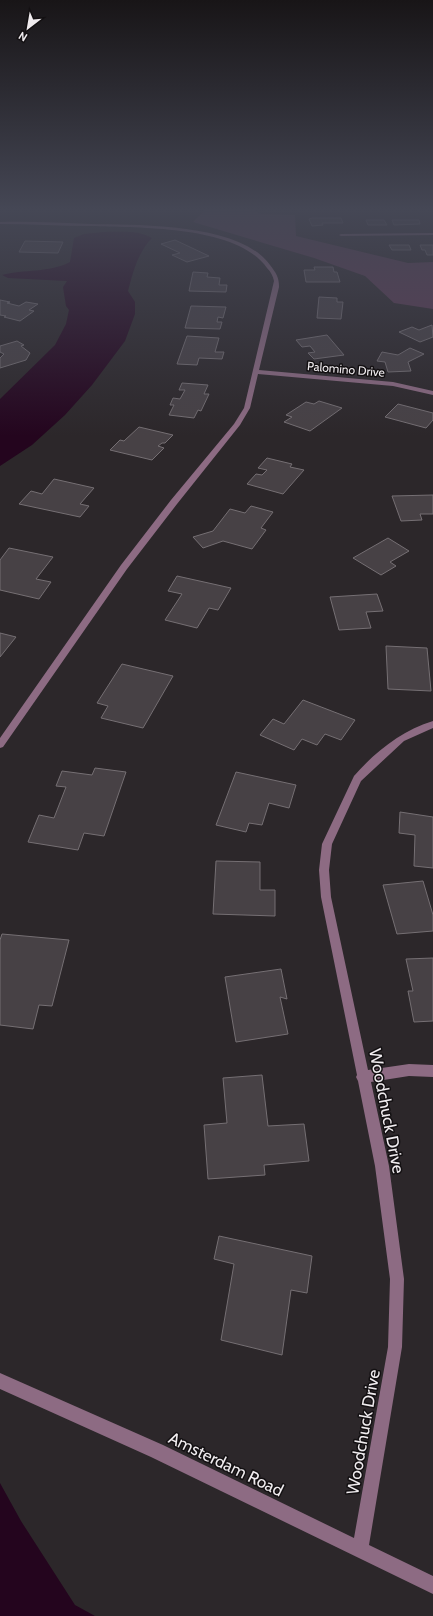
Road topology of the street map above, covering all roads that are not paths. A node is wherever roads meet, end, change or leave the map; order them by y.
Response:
1 (276, 285) edge
2 (257, 372) junction
3 (433, 386) edge
4 (430, 392) edge
5 (433, 724) edge
6 (0, 745) edge
7 (433, 1071) edge
8 (362, 1077) junction
9 (0, 1381) edge
10 (360, 1550) junction
11 (433, 1585) edge

1 - 2 street
2 - 4 street, Palomino Drive
2 - 6 street
3 - 4 street
5 - 8 street, Woodchuck Drive
7 - 8 street
8 - 10 street, Woodchuck Drive
9 - 10 street, Amsterdam Road
10 - 11 street, Amsterdam Road

